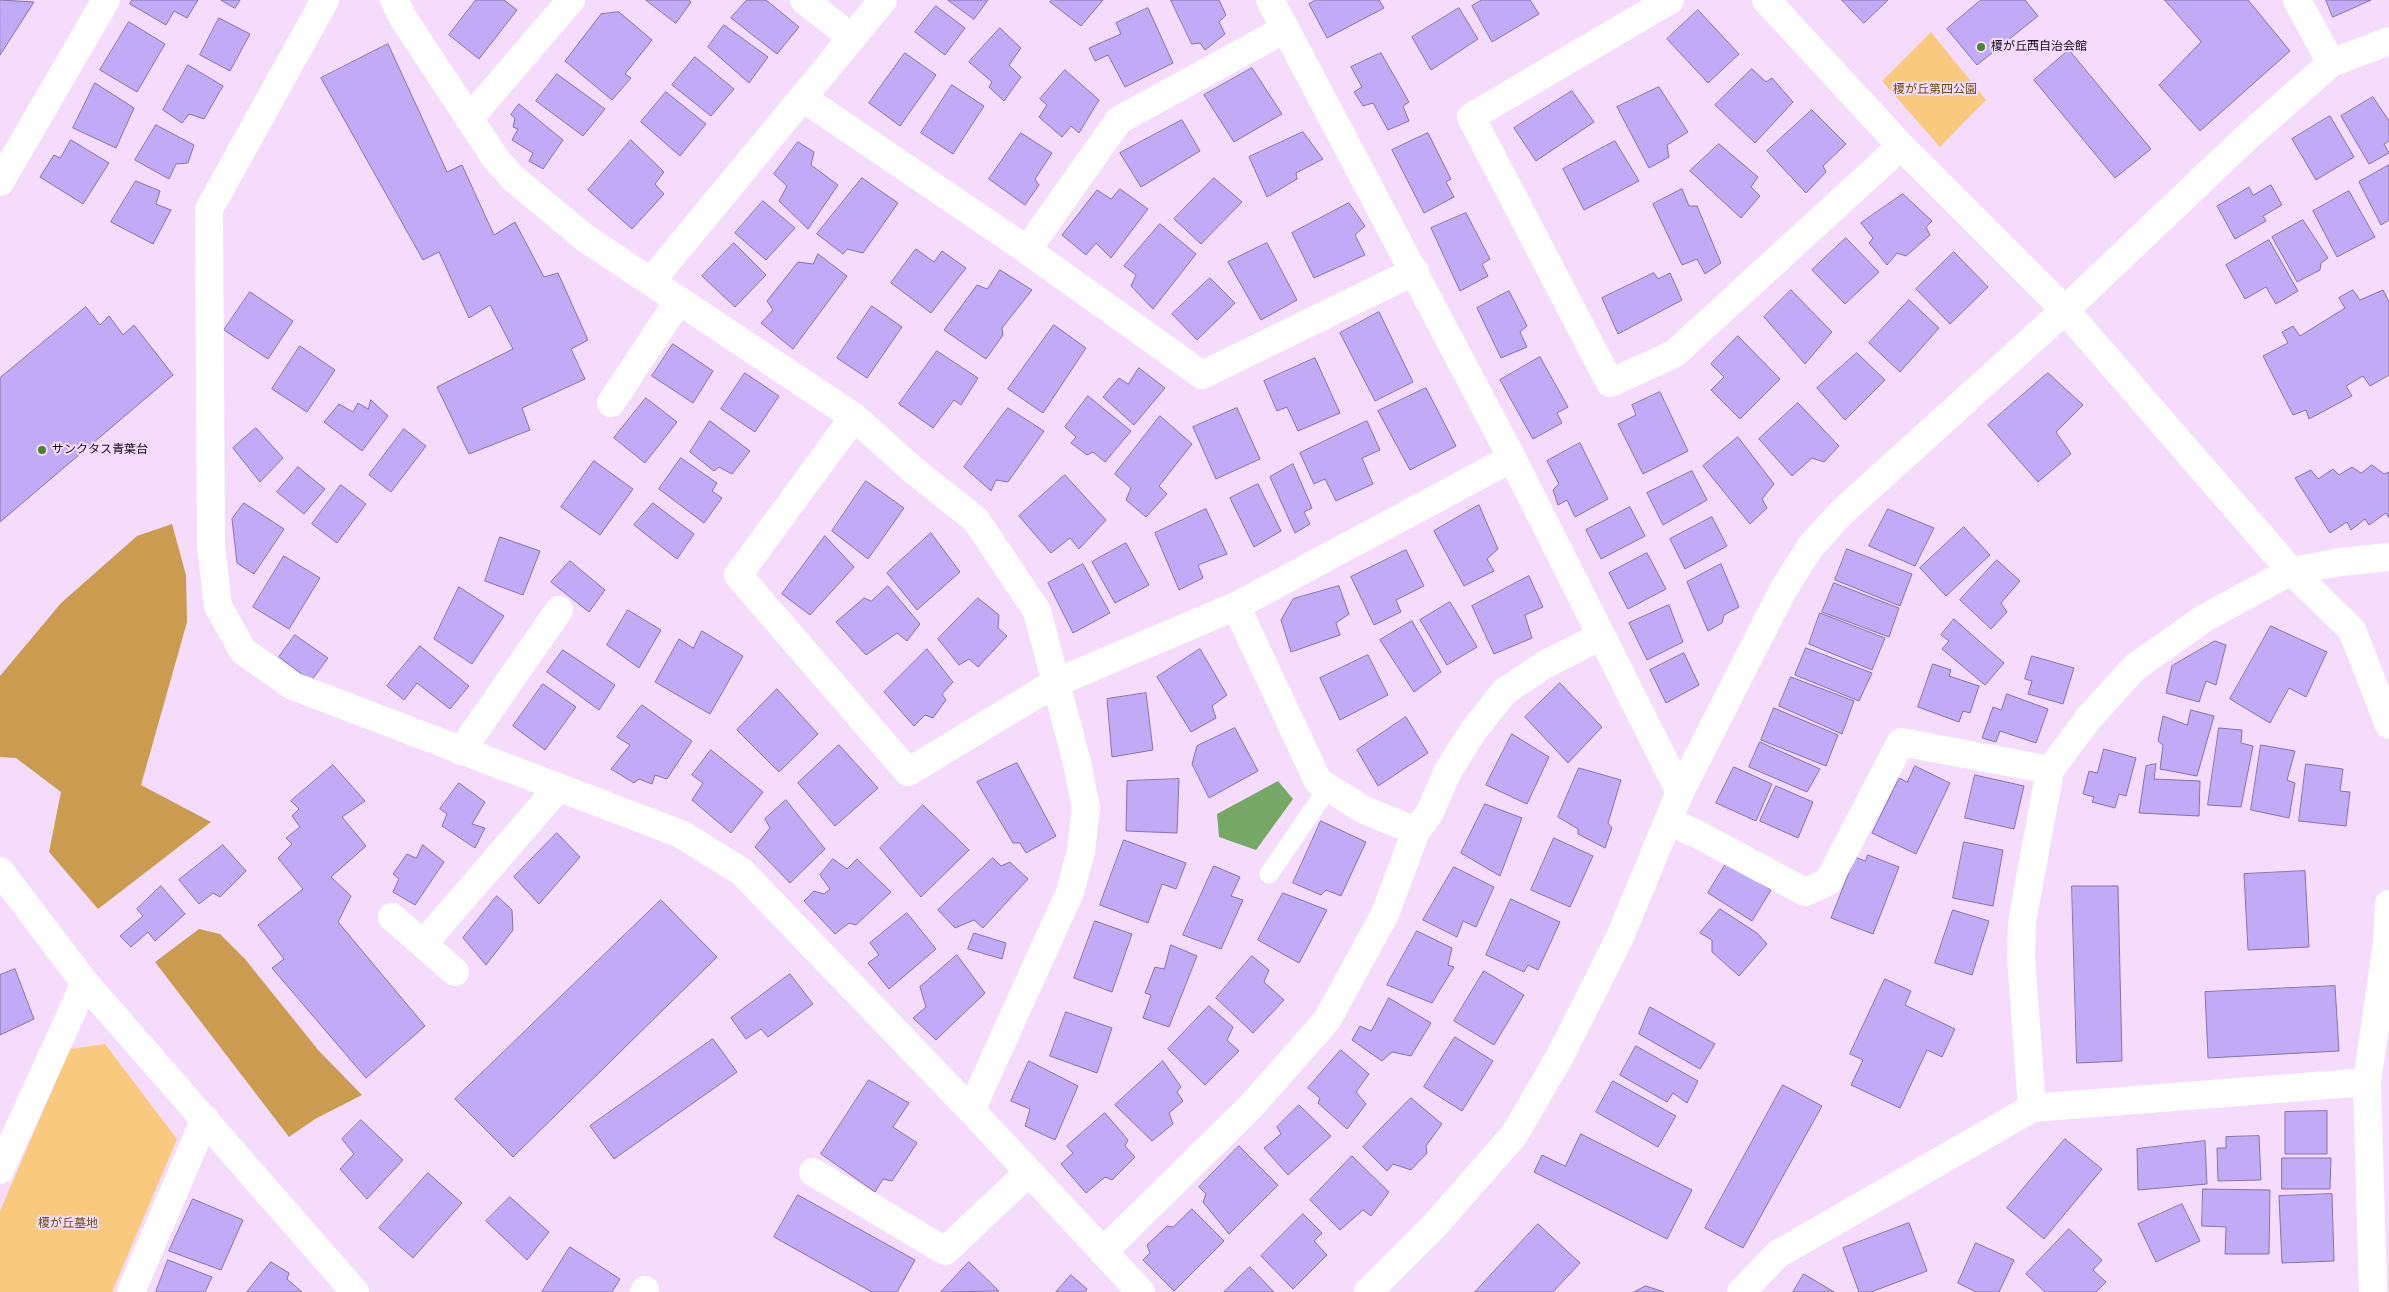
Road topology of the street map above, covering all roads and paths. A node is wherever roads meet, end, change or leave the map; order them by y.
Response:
1 (106, 0) edge
2 (325, 0) edge
3 (394, 0) edge
4 (571, 0) edge
5 (804, 0) edge
6 (883, 0) edge
7 (1270, 0) edge
8 (1670, 0) edge
9 (1766, 0) edge
10 (2297, 0) edge
11 (1285, 30) junction
12 (852, 38) junction
13 (2389, 41) edge
14 (2331, 63) junction
15 (803, 98) junction
16 (469, 119) junction
17 (1901, 146) junction
18 (0, 182) edge
19 (1028, 250) junction
20 (1415, 271) junction
21 (652, 280) junction
22 (679, 300) junction
23 (2065, 310) junction
24 (611, 403) dead end
25 (854, 417) junction
26 (1512, 458) junction
27 (2389, 557) edge
28 (2291, 571) junction
29 (1236, 606) junction
30 (560, 610) dead end
31 (1601, 636) junction
32 (1055, 683) junction
33 (2389, 725) edge
34 (461, 751) junction
35 (2050, 770) junction
36 (558, 788) junction
37 (1328, 788) junction
38 (1680, 792) junction
39 (1668, 821) junction
40 (1416, 831) junction
41 (0, 871) edge
42 (1269, 874) dead end
43 (2389, 904) edge
44 (392, 917) dead end
45 (2388, 943) edge
46 (423, 944) junction
47 (455, 972) dead end
48 (85, 983) junction
49 (2368, 1082) junction
50 (2032, 1108) junction
51 (971, 1110) junction
52 (205, 1119) junction
53 (0, 1170) edge
54 (813, 1172) dead end
55 (1029, 1172) junction
56 (1103, 1252) junction
57 (131, 1292) edge
58 (355, 1292) edge
59 (1142, 1292) edge
60 (1368, 1292) edge
61 (1741, 1292) edge
62 (2373, 1292) edge

1 - 18 street
2 - 34 street
3 - 16 street
4 - 16 street
5 - 12 street
6 - 12 street
7 - 11 street
8 - 17 street
9 - 17 street
10 - 14 street
11 - 19 street
11 - 20 street
12 - 15 street
13 - 14 street
14 - 23 street
15 - 19 street
15 - 21 street
16 - 21 street
17 - 23 street
19 - 20 street
20 - 26 street
21 - 22 street
22 - 24 street
22 - 25 street
23 - 28 street
23 - 38 street
25 - 32 street
25 - 32 street
26 - 29 street
26 - 31 street
27 - 28 street
28 - 33 street
28 - 35 street
29 - 32 street
29 - 37 street
30 - 34 street
31 - 38 street
31 - 40 street
32 - 51 street
34 - 36 street
35 - 39 street
35 - 50 street
36 - 46 street
36 - 51 street
37 - 40 street
37 - 42 lane
38 - 39 street
39 - 60 street
40 - 56 street
41 - 48 street
43 - 45 street
44 - 46 street
45 - 49 street
46 - 47 street
48 - 52 street
48 - 53 street
49 - 50 street
49 - 62 street
50 - 61 street
51 - 55 street
52 - 57 street
52 - 58 street
54 - 55 street
55 - 56 street
56 - 59 street

